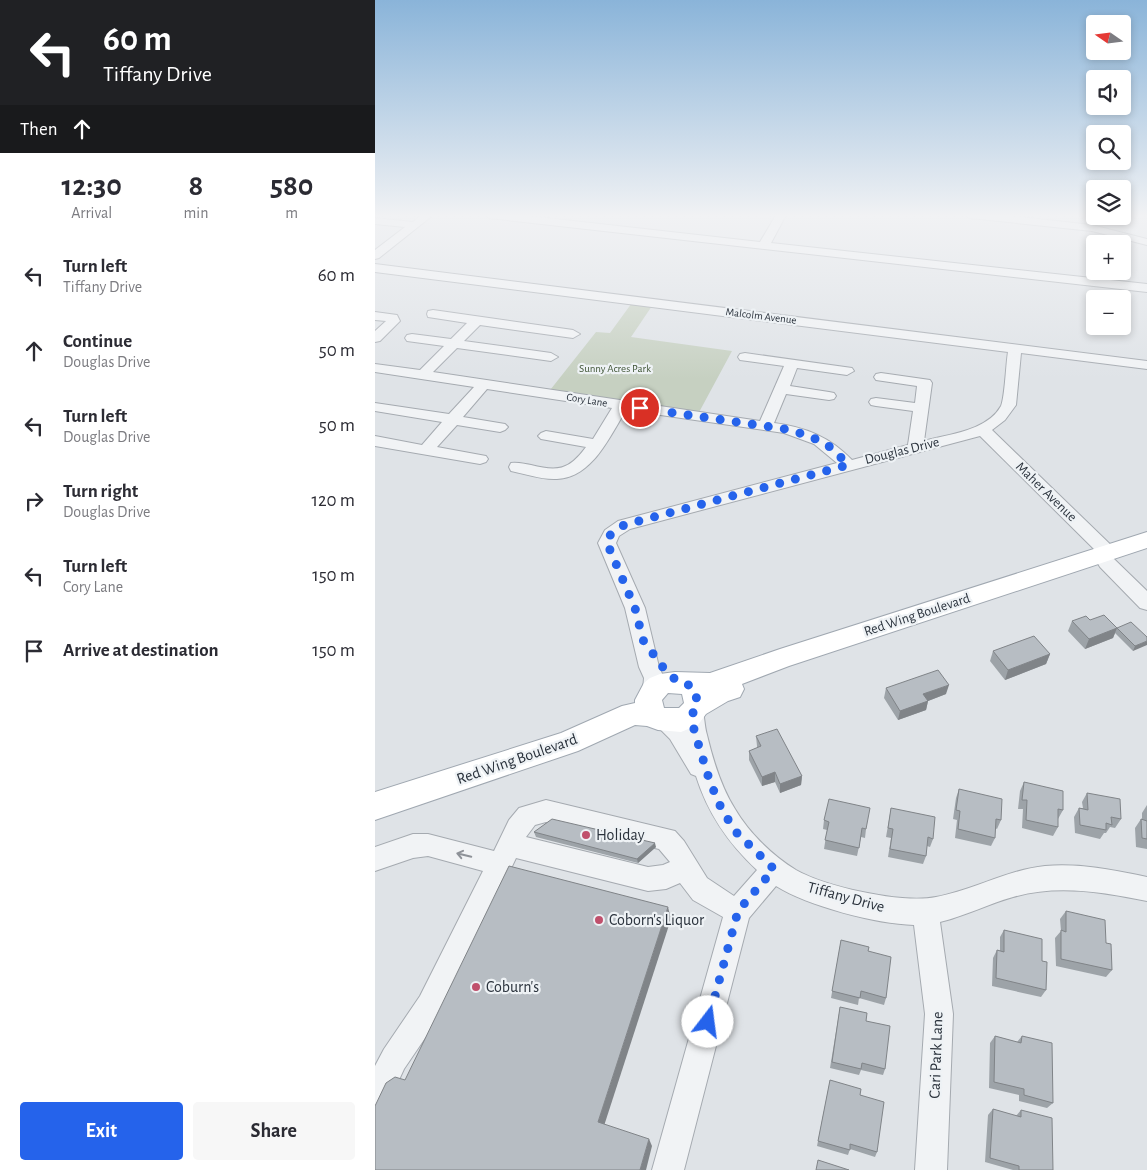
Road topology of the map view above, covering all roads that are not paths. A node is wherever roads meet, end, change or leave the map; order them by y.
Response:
1 (388, 270) edge
2 (983, 270) edge
3 (1147, 288) edge
4 (433, 314) dead end
5 (375, 316) edge
6 (477, 321) junction
7 (573, 334) dead end
8 (375, 338) edge
9 (412, 338) dead end
10 (455, 343) junction
11 (1015, 348) junction
12 (551, 357) dead end
13 (745, 357) dead end
14 (792, 364) junction
15 (1147, 365) edge
16 (375, 368) edge
17 (847, 371) dead end
18 (423, 375) junction
19 (881, 377) dead end
20 (484, 384) junction
21 (781, 389) junction
22 (829, 396) dead end
23 (876, 402) dead end
24 (621, 405) junction
25 (375, 407) edge
26 (921, 408) junction
27 (453, 419) junction
28 (765, 426) junction
29 (500, 427) dead end
30 (983, 430) junction
31 (546, 436) dead end
32 (375, 441) edge
33 (596, 444) junction
34 (915, 448) junction
35 (426, 450) junction
36 (480, 459) dead end
37 (848, 465) junction
38 (517, 467) dead end
39 (1147, 540) edge
40 (1147, 549) edge
41 (1107, 557) junction
42 (1147, 603) edge
43 (643, 640) joint
44 (673, 701) junction
45 (710, 782) joint
46 (375, 792) edge
47 (375, 806) edge
48 (505, 854) junction
49 (375, 859) edge
50 (685, 867) junction
51 (774, 869) junction
52 (1147, 889) edge
53 (738, 911) junction
54 (925, 912) junction
55 (375, 1097) edge
56 (668, 1170) edge
57 (931, 1170) edge

1 - 11 street, Malcolm Avenue
2 - 3 street
4 - 6 street
5 - 8 street
6 - 7 street
6 - 10 street
9 - 10 street
10 - 12 street
10 - 18 street
11 - 15 street, Malcolm Avenue
11 - 30 street, Douglas Drive
13 - 14 street
14 - 17 street
14 - 21 street
16 - 18 street, Cory Lane
18 - 20 street, Cory Lane
19 - 26 street
20 - 24 street, Cory Lane
20 - 27 street
21 - 22 street
21 - 28 street
23 - 26 street
24 - 28 street, Cory Lane
24 - 33 street
25 - 27 street
26 - 34 street
27 - 29 street
27 - 35 street
28 - 37 street, Cory Lane
30 - 34 street, Douglas Drive
30 - 41 street, Maher Avenue
31 - 33 street
32 - 35 street
33 - 38 street
34 - 37 street, Douglas Drive
35 - 36 street
37 - 43 street, Douglas Drive
39 - 41 main road, Red Wing Boulevard
40 - 41 main road, Red Wing Boulevard
41 - 42 street, Maher Avenue
41 - 44 main road, Red Wing Boulevard
43 - 44 street, Douglas Drive
44 - 45 street
44 - 46 main road, Red Wing Boulevard
44 - 47 main road, Red Wing Boulevard
45 - 51 street, Tiffany Drive
48 -> 49 street
48 - 50 street
48 - 50 street
48 - 55 street
50 - 53 street
51 - 53 street
51 - 54 street, Tiffany Drive
52 - 54 street, Tiffany Drive
53 - 56 street
54 - 57 street, Cari Park Lane

